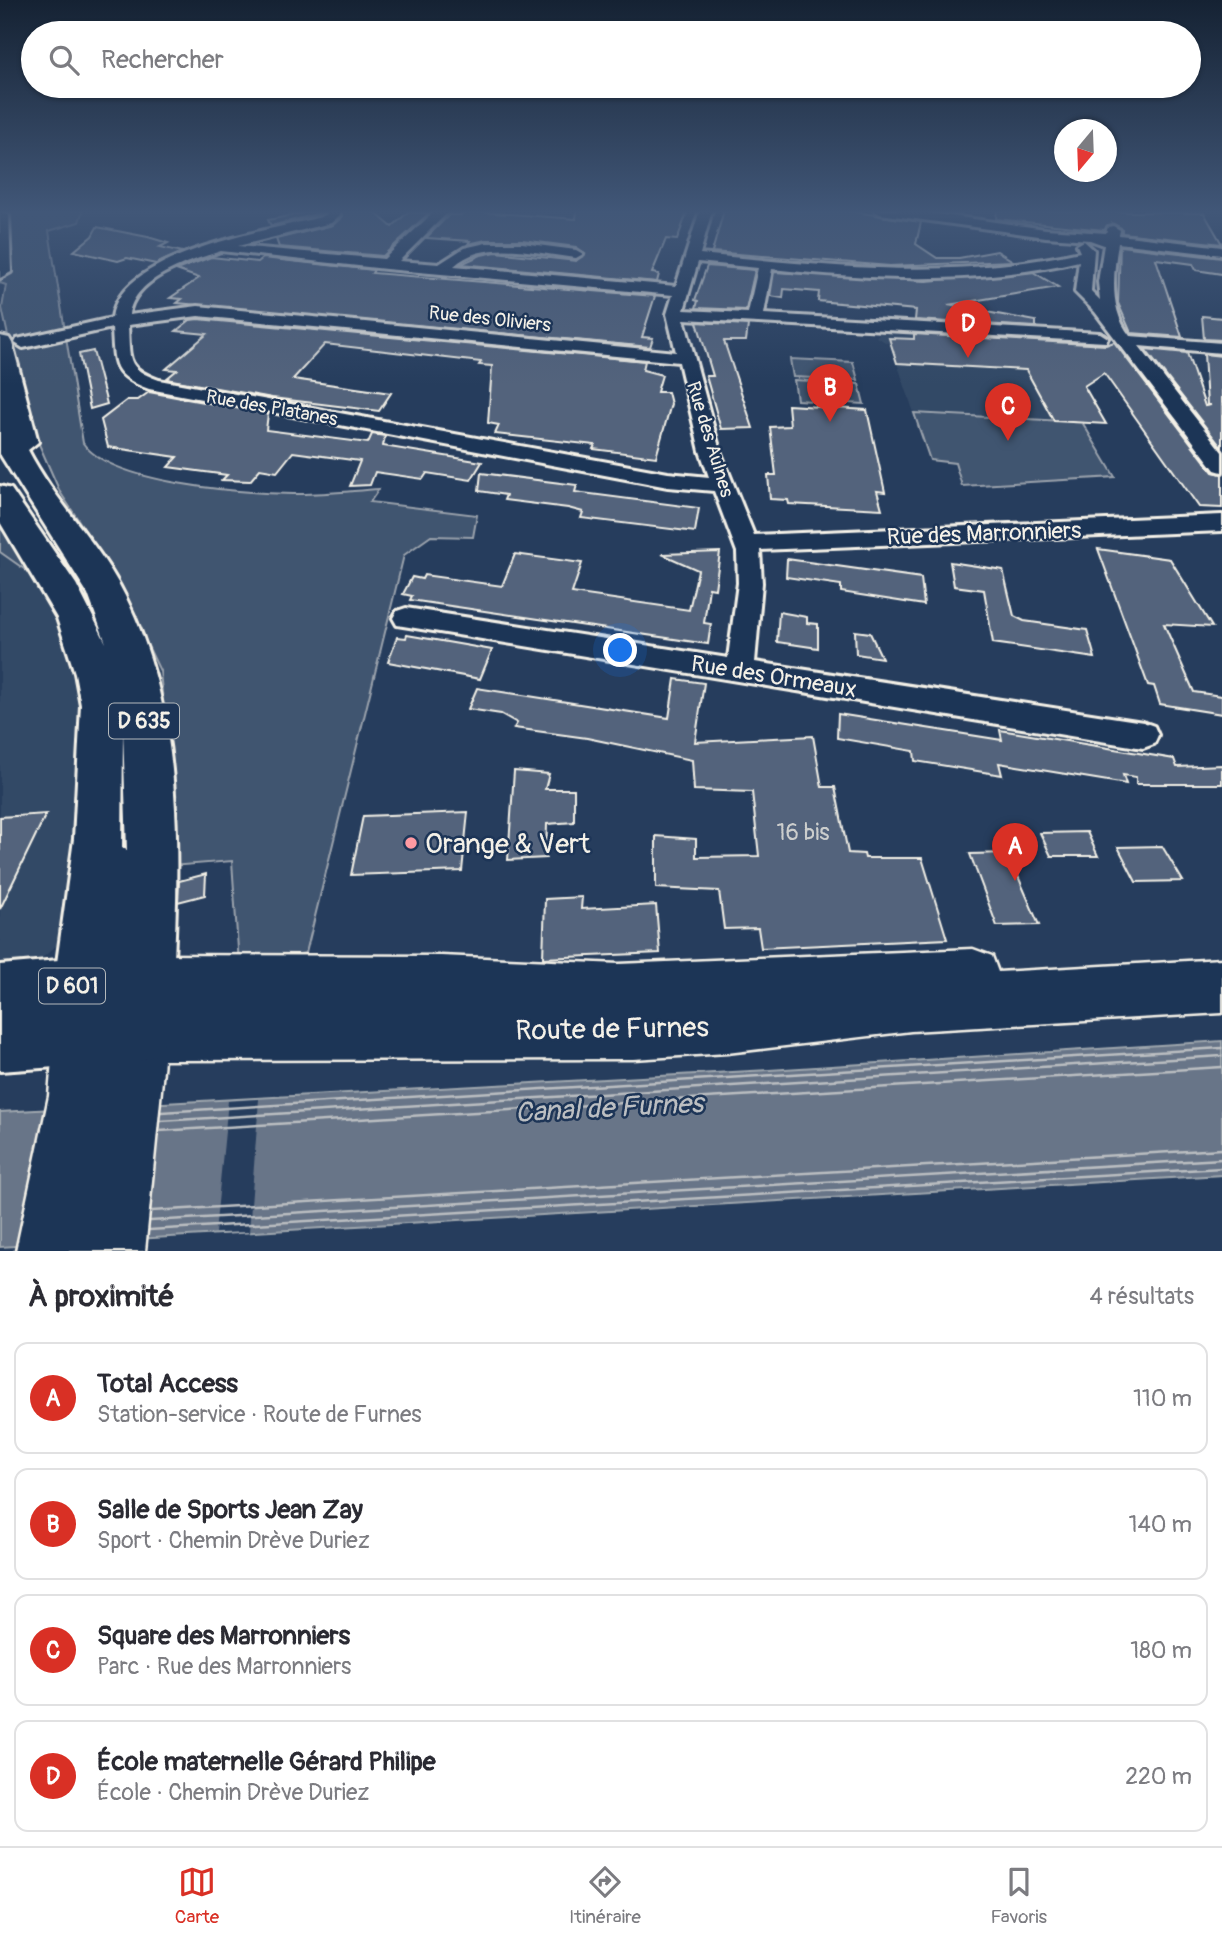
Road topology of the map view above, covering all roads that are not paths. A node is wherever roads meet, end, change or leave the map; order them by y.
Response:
1 (167, 268) edge
2 (423, 268) edge
3 (689, 268) edge
4 (765, 268) edge
5 (819, 268) edge
6 (1000, 268) edge
7 (1084, 268) edge
8 (1108, 268) edge
9 (441, 270) joint
10 (1082, 289) junction
11 (682, 291) junction
12 (1106, 292) junction
13 (675, 314) junction
14 (755, 319) junction
15 (122, 321) junction
16 (1112, 323) junction
17 (1100, 338) dead end
18 (1123, 340) junction
19 (11, 343) edge
20 (1222, 348) edge
21 (687, 358) junction
22 (0, 416) edge
23 (1222, 466) edge
24 (724, 485) junction
25 (17, 492) edge
26 (1222, 523) edge
27 (747, 544) junction
28 (406, 618) dead end
29 (740, 671) junction
30 (1143, 735) dead end
31 (1222, 962) edge
32 (1222, 986) edge
33 (0, 993) edge
34 (112, 1003) junction
35 (0, 1042) edge
36 (105, 1097) junction
37 (49, 1251) edge
38 (113, 1251) edge

1 - 15 street, Rue des Platanes
2 - 9 street
3 - 11 street
4 - 14 street
5 - 6 street
7 - 10 street
8 - 12 street
9 - 11 street
10 - 12 street
10 - 16 street
11 - 13 street
12 - 16 street
13 - 14 street
13 - 21 street, Rue des Aulnes
14 - 17 street
15 - 19 street, Rue des Oliviers
15 - 21 street, Rue des Oliviers
15 - 24 street, Rue des Platanes
16 - 18 street
18 - 20 street
18 - 23 street
19 - 25 main road
21 - 24 street, Rue des Aulnes
22 - 25 main road, D 635
24 - 27 street, Rue des Aulnes
25 - 34 main road, D 635
25 - 34 main road, D 635
26 - 27 street, Rue des Marronniers
27 - 29 street, Rue des Aulnes
28 - 29 street, Rue des Ormeaux
29 - 30 street, Rue des Ormeaux
31 - 34 main road, Route de Furnes / D 601
32 - 34 main road, Route de Furnes / D 601
33 - 34 main road, Route de Furnes / D 601
34 - 35 main road, Route de Furnes / D 601
34 - 36 main road, D 635
36 - 37 main road, D 635
36 - 38 main road, D 635

